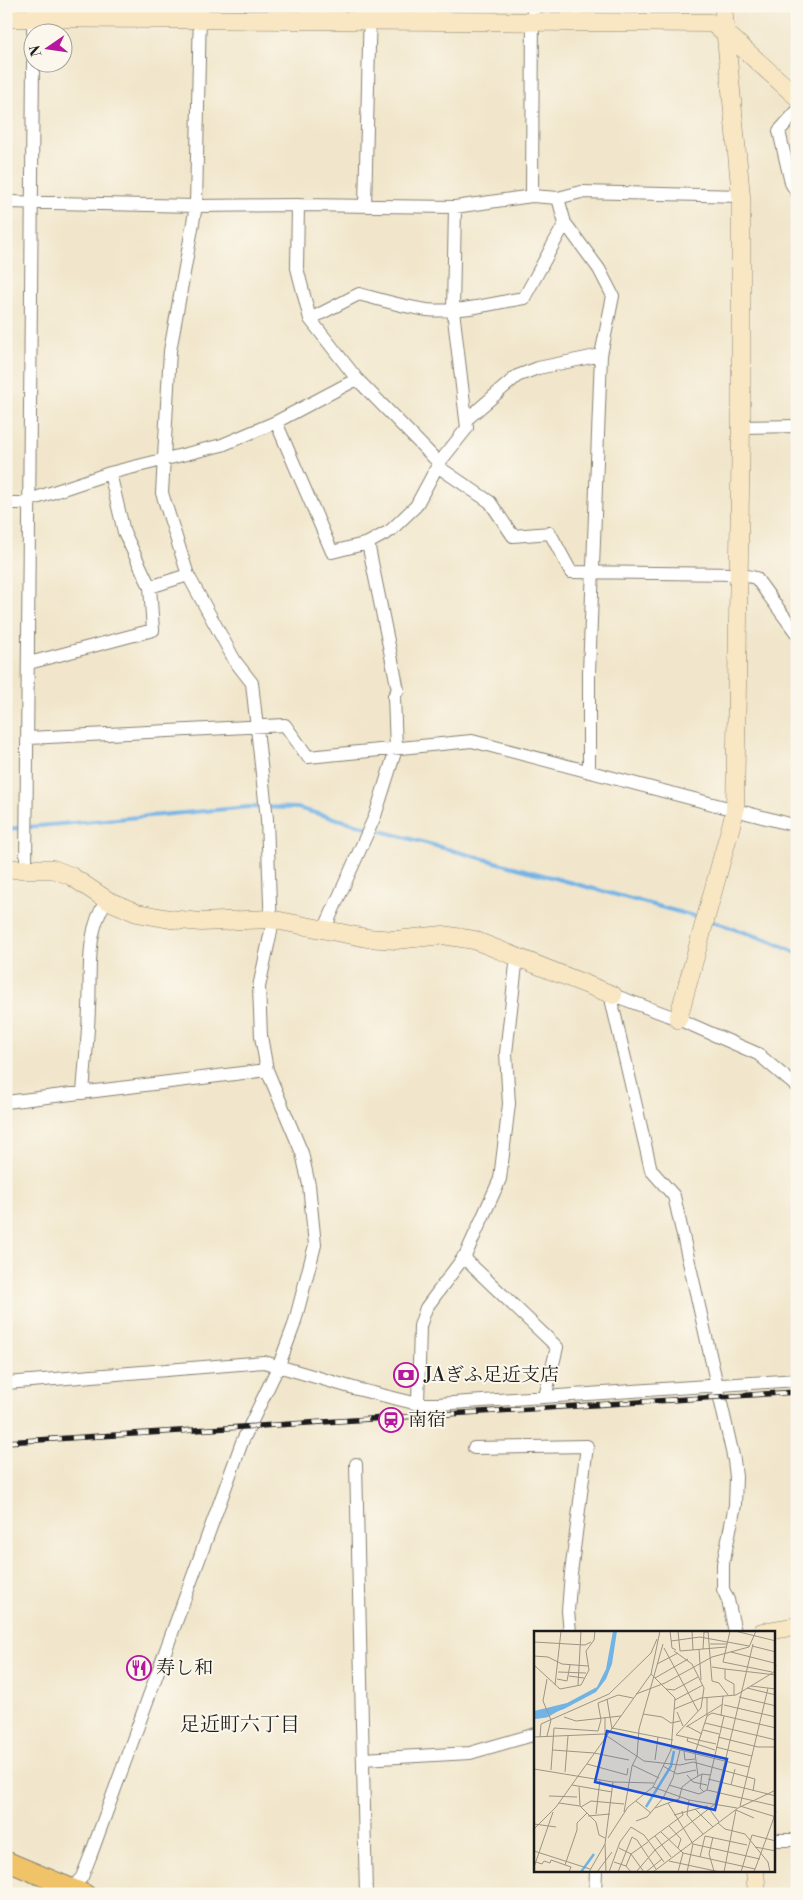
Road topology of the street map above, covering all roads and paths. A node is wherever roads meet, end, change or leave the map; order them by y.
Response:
1 (723, 6) edge
2 (200, 13) edge
3 (370, 13) edge
4 (532, 14) edge
5 (6, 18) edge
6 (34, 19) edge
7 (725, 32) junction
8 (33, 72) edge
9 (797, 97) edge
10 (797, 111) edge
11 (797, 193) edge
12 (532, 196) junction
13 (741, 196) junction
14 (558, 198) junction
15 (6, 202) edge
16 (31, 202) junction
17 (298, 205) junction
18 (196, 206) junction
19 (365, 206) junction
20 (455, 208) junction
21 (565, 223) junction
22 (453, 310) junction
23 (310, 319) junction
24 (601, 355) junction
25 (357, 379) junction
26 (466, 420) junction
27 (276, 422) junction
28 (797, 426) edge
29 (741, 427) junction
30 (165, 459) junction
31 (438, 464) junction
32 (110, 474) junction
33 (30, 500) junction
34 (6, 503) edge
35 (368, 543) junction
36 (592, 573) junction
37 (739, 574) junction
38 (188, 575) junction
39 (150, 587) junction
40 (797, 634) edge
41 (29, 663) junction
42 (257, 725) junction
43 (29, 738) junction
44 (396, 749) junction
45 (589, 772) junction
46 (735, 811) junction
47 (797, 826) edge
48 (6, 869) edge
49 (26, 869) junction
50 (106, 900) junction
51 (270, 919) junction
52 (324, 930) junction
53 (519, 957) junction
54 (613, 995) junction
55 (678, 1019) junction
56 (267, 1070) junction
57 (797, 1087) edge
58 (84, 1093) junction
59 (6, 1102) edge
60 (464, 1258) junction
61 (279, 1365) junction
62 (797, 1380) edge
63 (6, 1382) edge
64 (716, 1386) junction
65 (545, 1397) junction
66 (418, 1404) junction
67 (474, 1448) dead end
68 (356, 1464) dead end
69 (797, 1626) edge
70 (570, 1631) edge
71 (735, 1631) edge
72 (768, 1631) edge
73 (534, 1735) edge
74 (363, 1759) junction
75 (776, 1840) edge
76 (797, 1840) edge
77 (6, 1862) edge
78 (596, 1872) edge
79 (756, 1872) edge
80 (75, 1892) edge
81 (366, 1894) edge
82 (595, 1894) edge
83 (757, 1894) edge

1 - 7 street
2 - 3 street
2 - 6 street
2 - 18 street
3 - 4 street
3 - 19 street
4 - 7 street
4 - 12 street
5 - 6 street
7 - 9 street
7 - 13 street
8 - 16 street
10 - 11 street
12 - 14 street
12 - 20 street
13 - 14 street
13 - 29 street
14 - 21 street
15 - 16 street
16 - 18 street
16 - 33 street
17 - 18 street
17 - 19 street
17 - 23 street
18 - 30 street
19 - 20 street
20 - 22 street
21 - 22 street
21 - 24 street
22 - 23 street
22 - 26 street
23 - 25 street
24 - 26 street
24 - 36 street
25 - 27 street
25 - 31 street
26 - 31 street
27 - 30 street
27 - 35 street
28 - 29 street
29 - 37 street
30 - 32 street
30 - 38 street
31 - 35 street
31 - 36 street
32 - 33 street
32 - 39 street
33 - 34 street
33 - 41 street
35 - 44 street
36 - 37 street
36 - 45 street
37 - 40 street
37 - 46 street
38 - 39 street
38 - 42 street
39 - 41 street
41 - 43 street
42 - 43 street
42 - 44 street
42 - 51 street
43 - 49 street
44 - 45 street
44 - 52 street
45 - 46 street
46 - 47 street
46 - 55 street
48 - 49 street
49 - 50 street
50 - 51 street
50 - 58 street
51 - 52 street
51 - 56 street
52 - 53 street
53 - 54 street
53 - 60 street
54 - 55 street
54 - 64 street
55 - 57 street
56 - 58 street
56 - 61 street
58 - 59 street
60 - 65 street
60 - 66 street
61 - 63 street
61 - 66 street
61 - 80 street
62 - 64 street
64 - 65 street
64 - 71 street
65 - 66 street
67 - 70 street
68 - 74 street
69 - 72 street
73 - 74 street
74 - 81 street
75 - 76 street
77 - 80 main road
78 - 82 street
79 - 83 street

